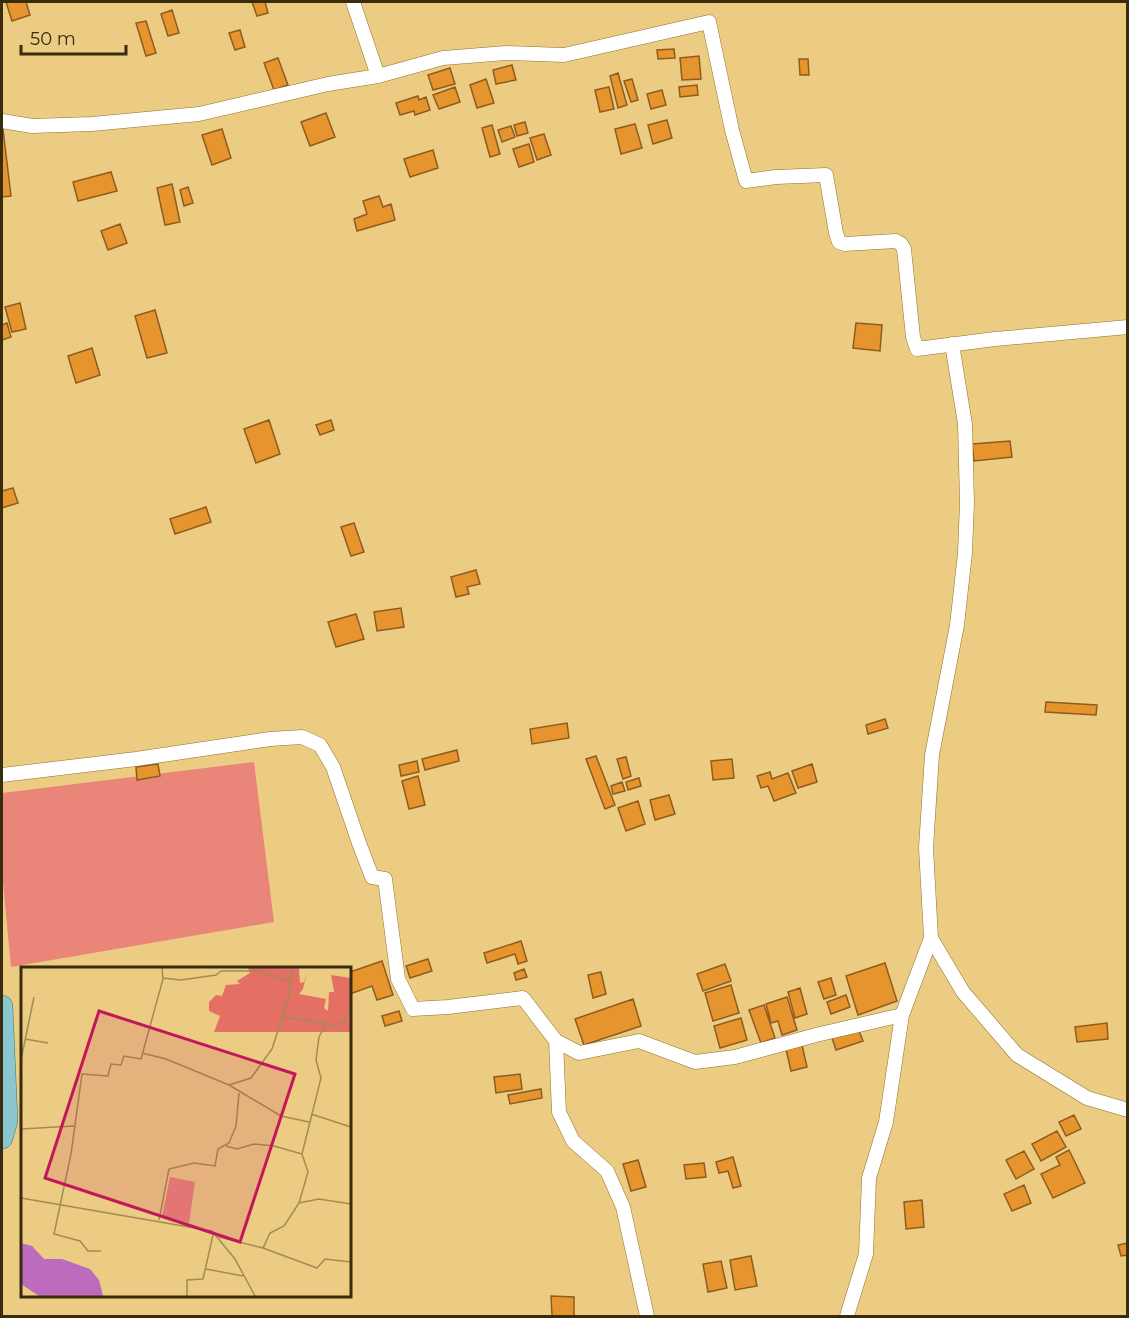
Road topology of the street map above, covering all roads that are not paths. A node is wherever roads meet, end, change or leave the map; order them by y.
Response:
1 (353, 2) edge
2 (378, 76) junction
3 (2, 121) edge
4 (1128, 327) edge
5 (952, 344) junction
6 (2, 775) edge
7 (931, 938) junction
8 (2, 1006) edge
9 (902, 1015) junction
10 (556, 1041) junction
11 (1128, 1110) edge
12 (2, 1138) edge
13 (647, 1317) edge
14 (847, 1317) edge

1 - 2 street
2 - 3 street
2 - 5 street
4 - 5 street
5 - 7 street
6 - 10 street
7 - 9 street
7 - 11 street
8 - 12 main road
9 - 10 street
9 - 14 street
10 - 13 street

